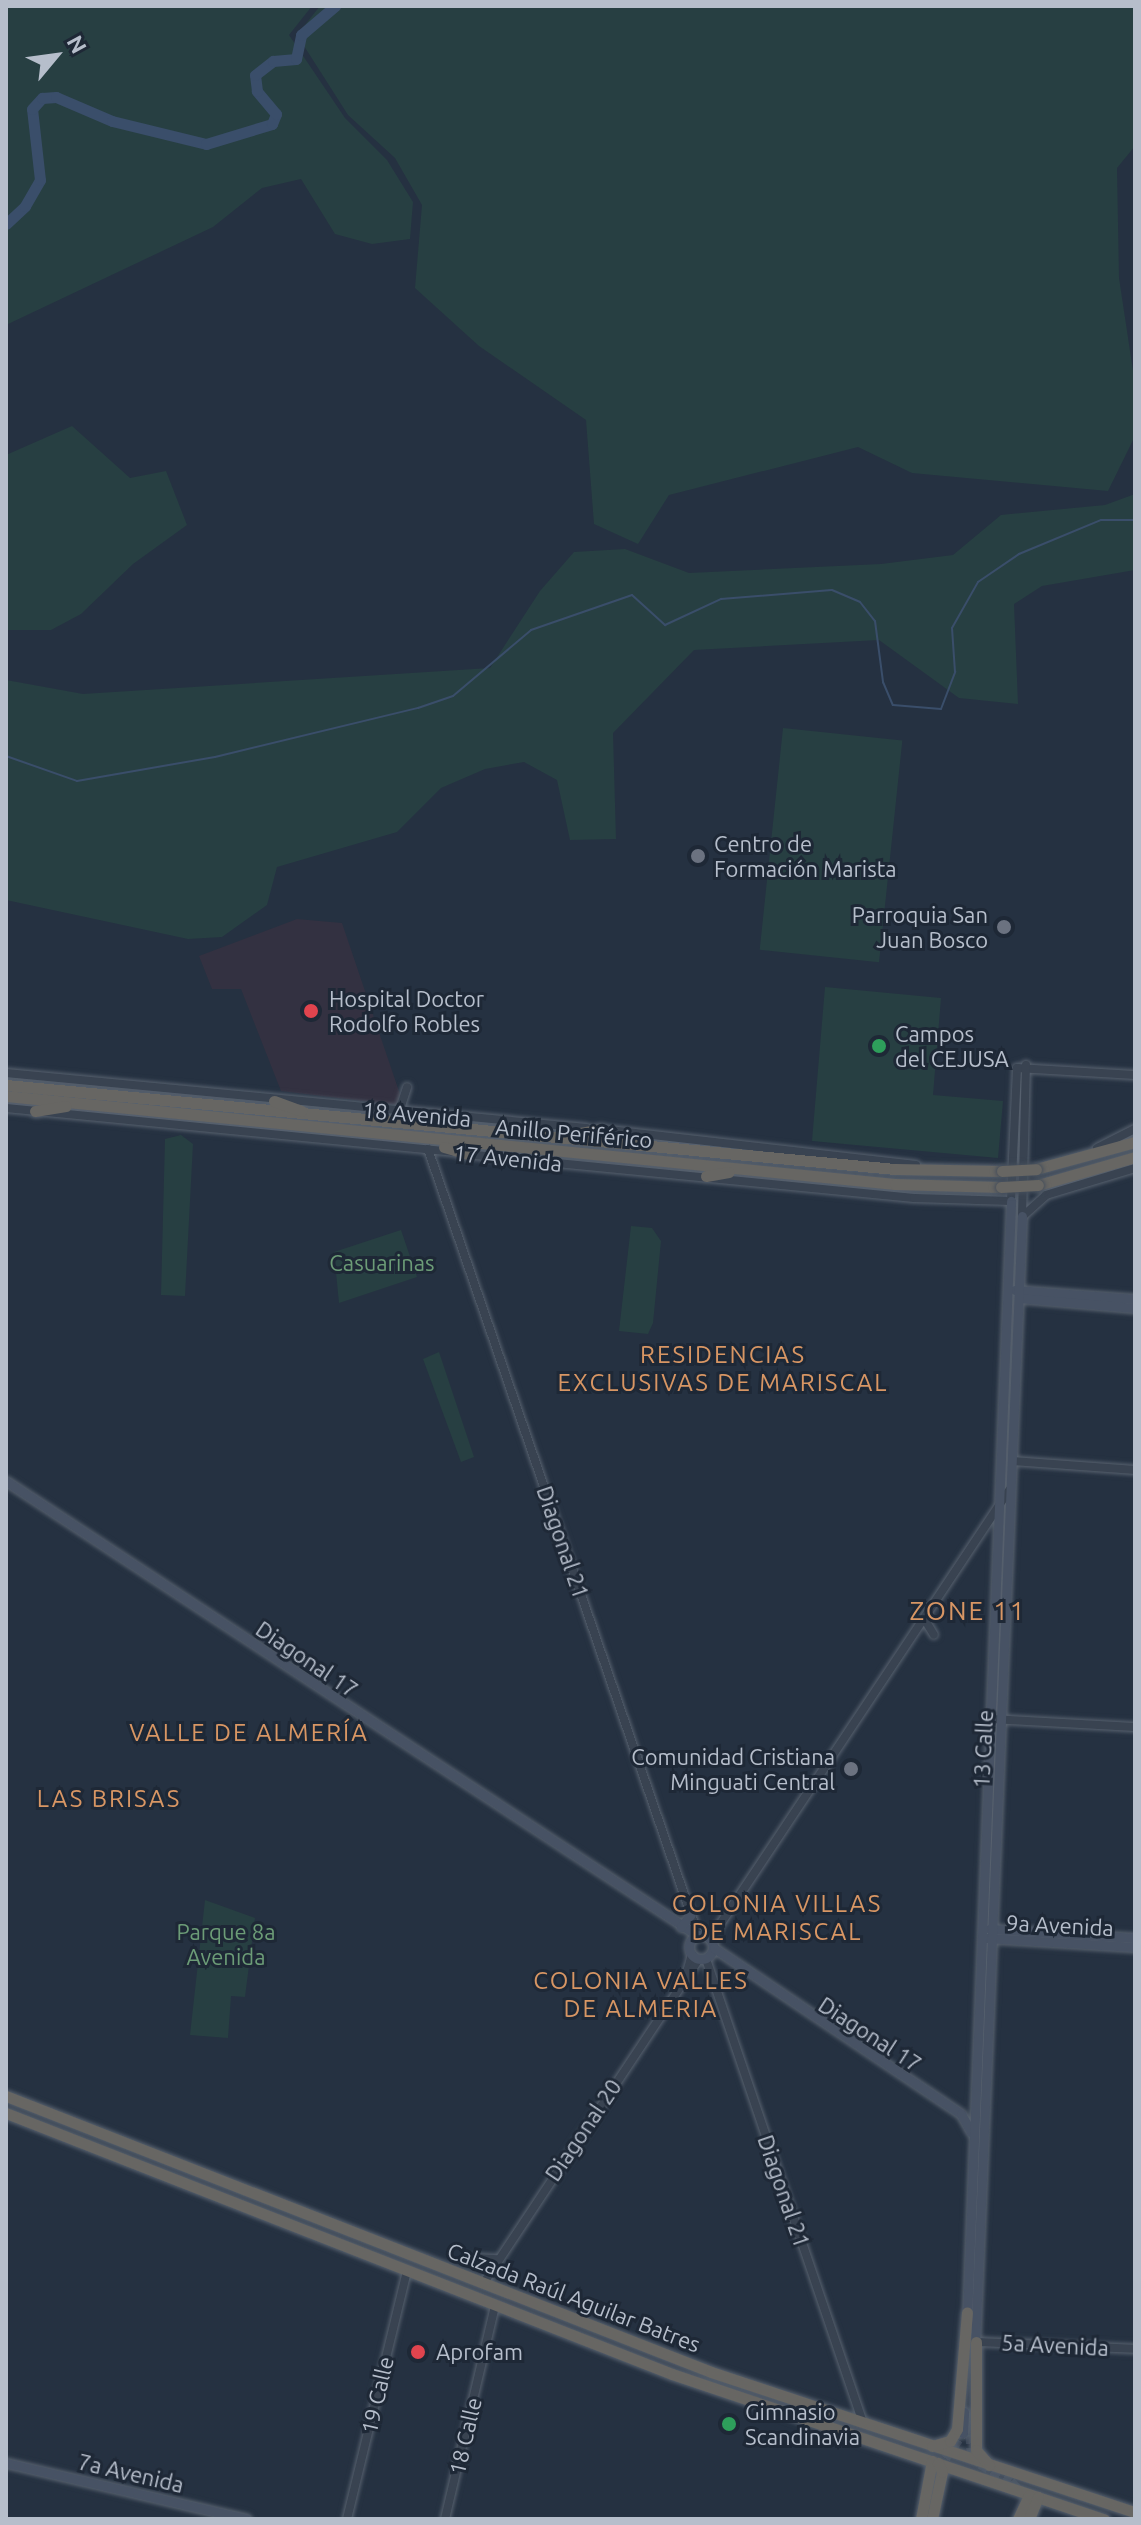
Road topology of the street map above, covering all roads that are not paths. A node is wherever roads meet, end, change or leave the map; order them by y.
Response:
1 (1026, 1065) junction
2 (6, 1073) edge
3 (1135, 1075) edge
4 (6, 1085) edge
5 (407, 1087) dead end
6 (6, 1096) edge
7 (274, 1101) junction
8 (84, 1103) junction
9 (6, 1108) edge
10 (35, 1111) junction
11 (399, 1112) junction
12 (317, 1116) junction
13 (602, 1129) junction
14 (1135, 1129) edge
15 (559, 1135) junction
16 (417, 1139) junction
17 (1135, 1142) edge
18 (778, 1148) junction
19 (428, 1149) junction
20 (1014, 1153) junction
21 (468, 1154) junction
22 (1135, 1157) edge
23 (1077, 1158) junction
24 (820, 1160) junction
25 (1135, 1168) edge
26 (749, 1169) junction
27 (706, 1176) junction
28 (1011, 1201) junction
29 (1022, 1216) junction
30 (1019, 1294) junction
31 (1135, 1299) edge
32 (1135, 1308) edge
33 (1007, 1311) junction
34 (1013, 1461) junction
35 (1135, 1470) edge
36 (6, 1481) edge
37 (1011, 1488) junction
38 (999, 1501) junction
39 (929, 1611) junction
40 (934, 1635) dead end
41 (912, 1637) junction
42 (997, 1720) junction
43 (1135, 1727) edge
44 (691, 1914) junction
45 (669, 1920) junction
46 (681, 1927) junction
47 (988, 1934) junction
48 (1135, 1938) edge
49 (702, 1947) junction
50 (1135, 1947) edge
51 (6, 2096) edge
52 (6, 2113) edge
53 (973, 2143) junction
54 (475, 2258) dead end
55 (498, 2259) junction
56 (407, 2271) junction
57 (483, 2284) junction
58 (495, 2305) junction
59 (967, 2312) junction
60 (976, 2342) junction
61 (1135, 2349) edge
62 (863, 2423) junction
63 (932, 2446) junction
64 (935, 2462) junction
65 (6, 2463) edge
66 (990, 2465) junction
67 (936, 2479) tunnel mouth
68 (1031, 2504) edge
69 (1135, 2512) edge
70 (247, 2519) edge
71 (347, 2519) edge
72 (445, 2519) edge
73 (927, 2519) edge
74 (1021, 2519) edge
75 (1104, 2519) edge

1 - 3 street
1 - 20 street, 13 Calle
1 - 29 street, 13 Calle
2 - 7 street, 18 Avenida
4 - 12 highway, Anillo Periférico
5 - 11 street
6 - 8 highway, Anillo Periférico
7 - 11 street, 18 Avenida
7 - 12 highway
8 - 10 highway
8 - 16 highway, Anillo Periférico
9 - 10 street, 17 Avenida
10 - 19 street, 17 Avenida
11 - 13 street, 18 Avenida
12 - 15 highway, Anillo Periférico
13 - 15 highway
13 - 18 street, 18 Avenida
14 - 23 street
15 - 24 highway, Anillo Periférico
16 - 21 highway
16 - 26 highway, Anillo Periférico
17 - 23 highway, Anillo Periférico
18 - 20 street, 18 Avenida
18 - 24 highway
19 - 21 street, 17 Avenida
19 - 44 street, Diagonal 21
20 - 28 street, 13 Calle
21 - 27 street, 17 Avenida
22 - 26 highway, Anillo Periférico, bridge
23 - 24 highway, Anillo Periférico, bridge
25 - 29 street
26 - 27 highway
27 - 28 street, 17 Avenida
28 - 33 main road, 13 Calle
29 - 30 main road, 13 Calle
30 - 31 main road
30 - 32 main road
30 - 33 main road
30 - 34 main road, 13 Calle
33 - 38 main road, 13 Calle
34 - 35 street
34 - 37 main road, 13 Calle
36 - 45 main road, Diagonal 17
37 - 38 street, Diagonal 20
37 - 42 main road, 13 Calle
38 - 39 street, Diagonal 20
38 - 41 street, Diagonal 20
38 - 42 main road, 13 Calle
39 - 40 street
39 - 41 street, Diagonal 20
41 - 49 street, Diagonal 20
42 - 43 street
42 - 47 main road, 13 Calle
44 - 46 main road
44 - 49 street, Diagonal 21
45 - 46 main road, Diagonal 17
45 - 49 main road, Diagonal 17
46 - 49 main road, Diagonal 17
47 - 48 main road, 9a Avenida
47 - 50 main road, 9a Avenida
47 - 53 main road, 13 Calle
47 - 60 main road, 13 Calle
49 - 53 main road, Diagonal 17
49 - 55 street, Diagonal 20
49 - 62 street, Diagonal 21
51 - 57 highway, Calzada Raúl Aguilar Batres
52 - 56 highway, Calzada Raúl Aguilar Batres
53 - 59 main road, 13 Calle
54 - 55 street
55 - 57 street, Diagonal 20
56 - 58 highway, Calzada Raúl Aguilar Batres
56 - 71 street, 19 Calle
57 - 62 highway, Calzada Raúl Aguilar Batres
58 - 64 highway, Calzada Raúl Aguilar Batres
58 - 72 street, 18 Calle
59 - 60 main road, 13 Calle
59 - 63 highway
60 - 61 street, 5a Avenida
60 - 66 highway
62 - 63 highway, Calzada Raúl Aguilar Batres
63 - 66 highway, Calzada Raúl Aguilar Batres
64 - 68 highway, Calzada Raúl Aguilar Batres
64 - 73 highway
65 - 70 main road, 7a Avenida
66 - 69 highway, Calzada Raúl Aguilar Batres
67 - 73 main road
68 - 74 highway
68 - 75 highway, Calzada Raúl Aguilar Batres

